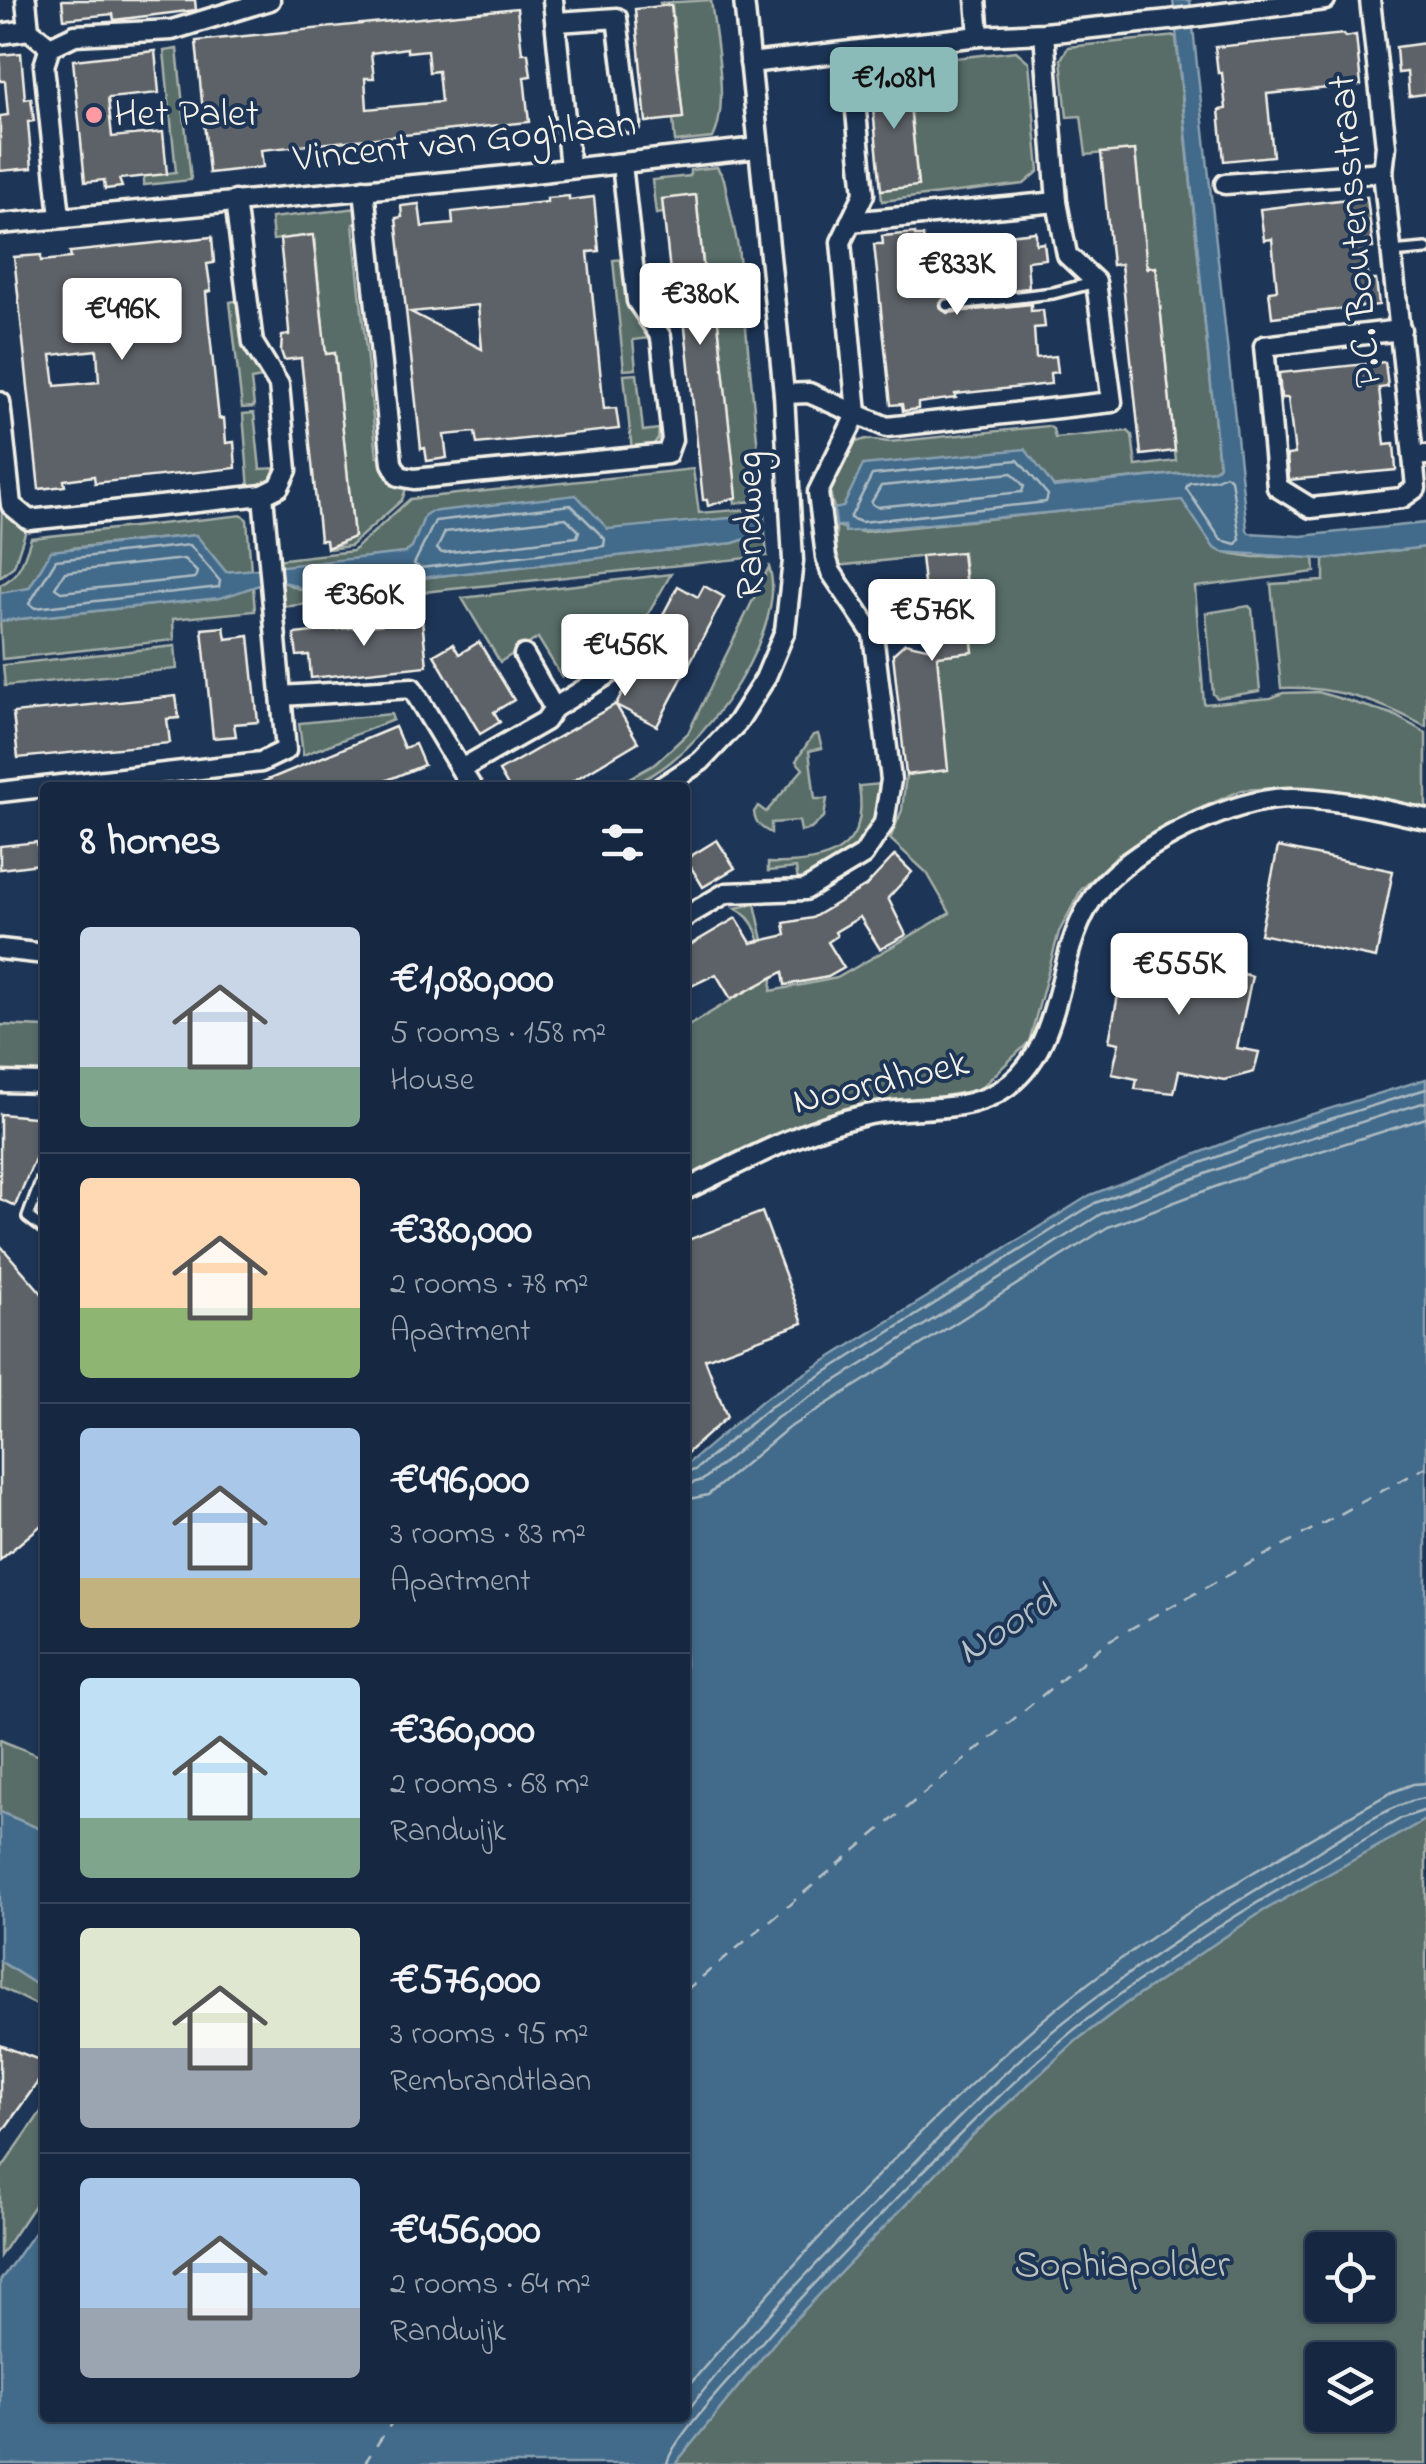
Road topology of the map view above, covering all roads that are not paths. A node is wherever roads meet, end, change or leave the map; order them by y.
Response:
1 (26, 0) edge
2 (270, 0) edge
3 (553, 0) edge
4 (744, 0) edge
5 (976, 0) edge
6 (1326, 0) edge
7 (1370, 0) edge
8 (1314, 1) edge
9 (556, 22) junction
10 (29, 30) junction
11 (1044, 33) junction
12 (0, 34) edge
13 (979, 36) junction
14 (50, 48) junction
15 (750, 62) junction
16 (854, 90) dead end
17 (630, 124) dead end
18 (758, 148) junction
19 (622, 164) junction
20 (570, 168) junction
21 (1382, 172) junction
22 (1226, 184) dead end
23 (364, 189) junction
24 (236, 201) junction
25 (1057, 202) junction
26 (60, 217) junction
27 (850, 222) junction
28 (0, 224) edge
29 (1426, 249) edge
30 (1391, 252) junction
31 (1096, 282) junction
32 (947, 305) dead end
33 (1401, 330) junction
34 (784, 394) junction
35 (0, 402) edge
36 (858, 413) junction
37 (1420, 455) edge
38 (263, 495) junction
39 (637, 634) dead end
40 (524, 655) dead end
41 (281, 696) junction
42 (554, 708) junction
43 (462, 769) junction
44 (87, 782) edge
45 (469, 782) edge
46 (669, 782) edge
47 (40, 787) edge
48 (0, 792) edge
49 (1426, 819) edge
50 (690, 914) edge
51 (0, 949) edge
52 (40, 953) edge
53 (0, 1082) edge
54 (40, 1083) edge
55 (40, 1185) edge
56 (690, 1188) edge
57 (40, 1226) edge

1 - 10 street
2 - 14 street
3 - 9 street
4 - 15 street, Randweg
5 - 13 street
6 - 8 street
7 - 21 street, P.C. Boutensstraat
8 - 11 street
9 - 17 street
9 - 20 street
10 - 12 street
10 - 14 street
11 - 13 street
11 - 25 street
13 - 15 street
14 - 26 street
15 - 18 street, Randweg
16 - 27 street
18 - 19 street, Vincent van Goghlaan
18 - 34 street, Randweg
19 - 20 street, Vincent van Goghlaan
19 - 23 street
20 - 23 street, Vincent van Goghlaan
21 - 22 street
21 - 30 street, P.C. Boutensstraat
23 - 24 street, Vincent van Goghlaan
24 - 26 street, Vincent van Goghlaan
24 - 38 street
25 - 27 street
25 - 31 street
26 - 28 street, Vincent van Goghlaan
27 - 36 street
29 - 30 lane
30 - 33 street, P.C. Boutensstraat
31 - 32 lane
31 - 36 street
33 - 37 street, P.C. Boutensstraat
33 - 37 street
34 - 36 street
34 - 46 street, Randweg
35 - 38 street
36 - 50 street
38 - 41 street
39 - 42 street
40 - 42 street
41 - 43 street
41 - 44 street
42 - 43 street
43 - 45 street
47 - 48 street
49 - 56 street, Noordhoek
51 - 52 street
53 - 54 street
55 - 57 lane

